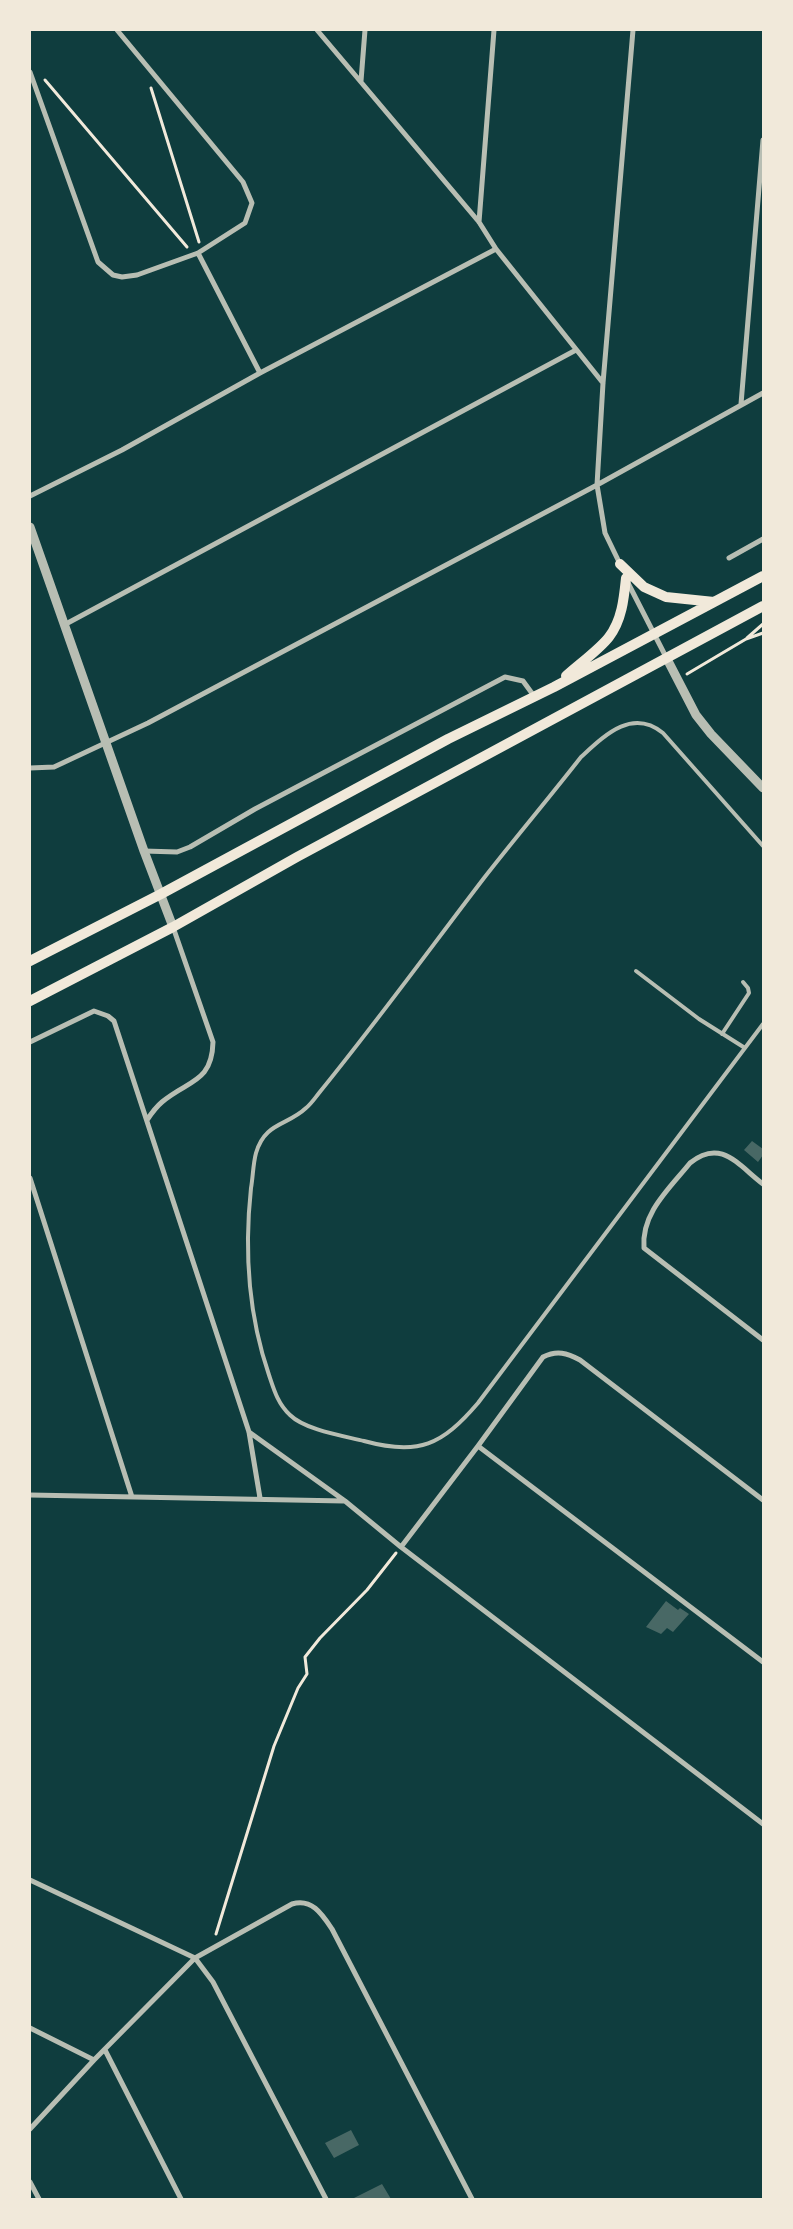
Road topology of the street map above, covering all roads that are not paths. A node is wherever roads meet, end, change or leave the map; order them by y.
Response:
1 (117, 30) edge
2 (317, 30) edge
3 (365, 30) edge
4 (494, 30) edge
5 (633, 30) edge
6 (30, 72) edge
7 (360, 81) junction
8 (763, 140) edge
9 (478, 222) junction
10 (496, 249) junction
11 (198, 253) junction
12 (576, 350) junction
13 (260, 373) junction
14 (603, 384) junction
15 (763, 393) edge
16 (741, 404) junction
17 (598, 485) junction
18 (30, 496) edge
19 (30, 527) edge
20 (763, 539) edge
21 (729, 558) dead end
22 (620, 564) junction
23 (763, 576) edge
24 (626, 578) junction
25 (714, 602) junction
26 (763, 606) edge
27 (64, 625) junction
28 (654, 634) junction
29 (666, 657) junction
30 (554, 687) junction
31 (534, 696) junction
32 (106, 743) junction
33 (30, 768) edge
34 (763, 788) edge
35 (763, 846) edge
36 (144, 851) junction
37 (161, 894) junction
38 (173, 927) junction
39 (30, 961) edge
40 (636, 971) dead end
41 (743, 982) dead end
42 (30, 1001) edge
43 (763, 1024) edge
44 (722, 1034) junction
45 (30, 1042) edge
46 (745, 1048) junction
47 (147, 1120) junction
48 (30, 1178) edge
49 (763, 1184) edge
50 (763, 1340) edge
51 (249, 1432) junction
52 (478, 1446) junction
53 (30, 1495) edge
54 (132, 1497) junction
55 (260, 1498) junction
56 (763, 1500) edge
57 (345, 1501) junction
58 (401, 1547) junction
59 (763, 1662) edge
60 (763, 1824) edge
61 (30, 1880) edge
62 (195, 1958) junction
63 (30, 2028) edge
64 (105, 2050) junction
65 (94, 2060) junction
66 (30, 2129) edge
67 (30, 2182) edge
68 (39, 2199) edge
69 (181, 2199) edge
70 (326, 2199) edge
71 (472, 2199) edge

1 - 11 street
2 - 7 street
3 - 7 street
4 - 9 street
5 - 14 street
6 - 11 street
7 - 9 street
8 - 16 street
9 - 10 street
10 - 12 street
10 - 13 street
11 - 13 street
12 - 14 street
12 - 27 street
13 - 18 street
14 - 17 street
15 - 16 street
16 - 17 street
17 - 22 street
17 - 32 street
19 - 27 street
20 - 21 street
22 - 24 street
22 - 25 main road
23 - 25 main road
24 - 28 street
24 - 30 main road
25 - 28 main road
26 - 29 main road
27 - 32 street
28 - 29 street
28 - 30 main road
29 - 34 street
29 - 38 main road
30 - 31 main road
31 - 36 street
31 - 37 main road
32 - 33 street
32 - 36 street
35 - 46 lane
36 - 37 street
37 - 38 street
37 - 39 main road
38 - 42 main road
38 - 47 street
40 - 44 lane
41 - 44 lane
43 - 46 lane
44 - 46 lane
45 - 47 street
47 - 51 street
48 - 54 street
49 - 50 street
51 - 55 street
51 - 57 street
52 - 56 street
52 - 58 street
52 - 59 street
53 - 54 street
54 - 55 street
55 - 57 street
57 - 58 street
58 - 60 street
61 - 62 street
62 - 64 street
62 - 70 street
62 - 71 street
63 - 65 street
64 - 65 street
64 - 69 street
65 - 66 street
67 - 68 street

